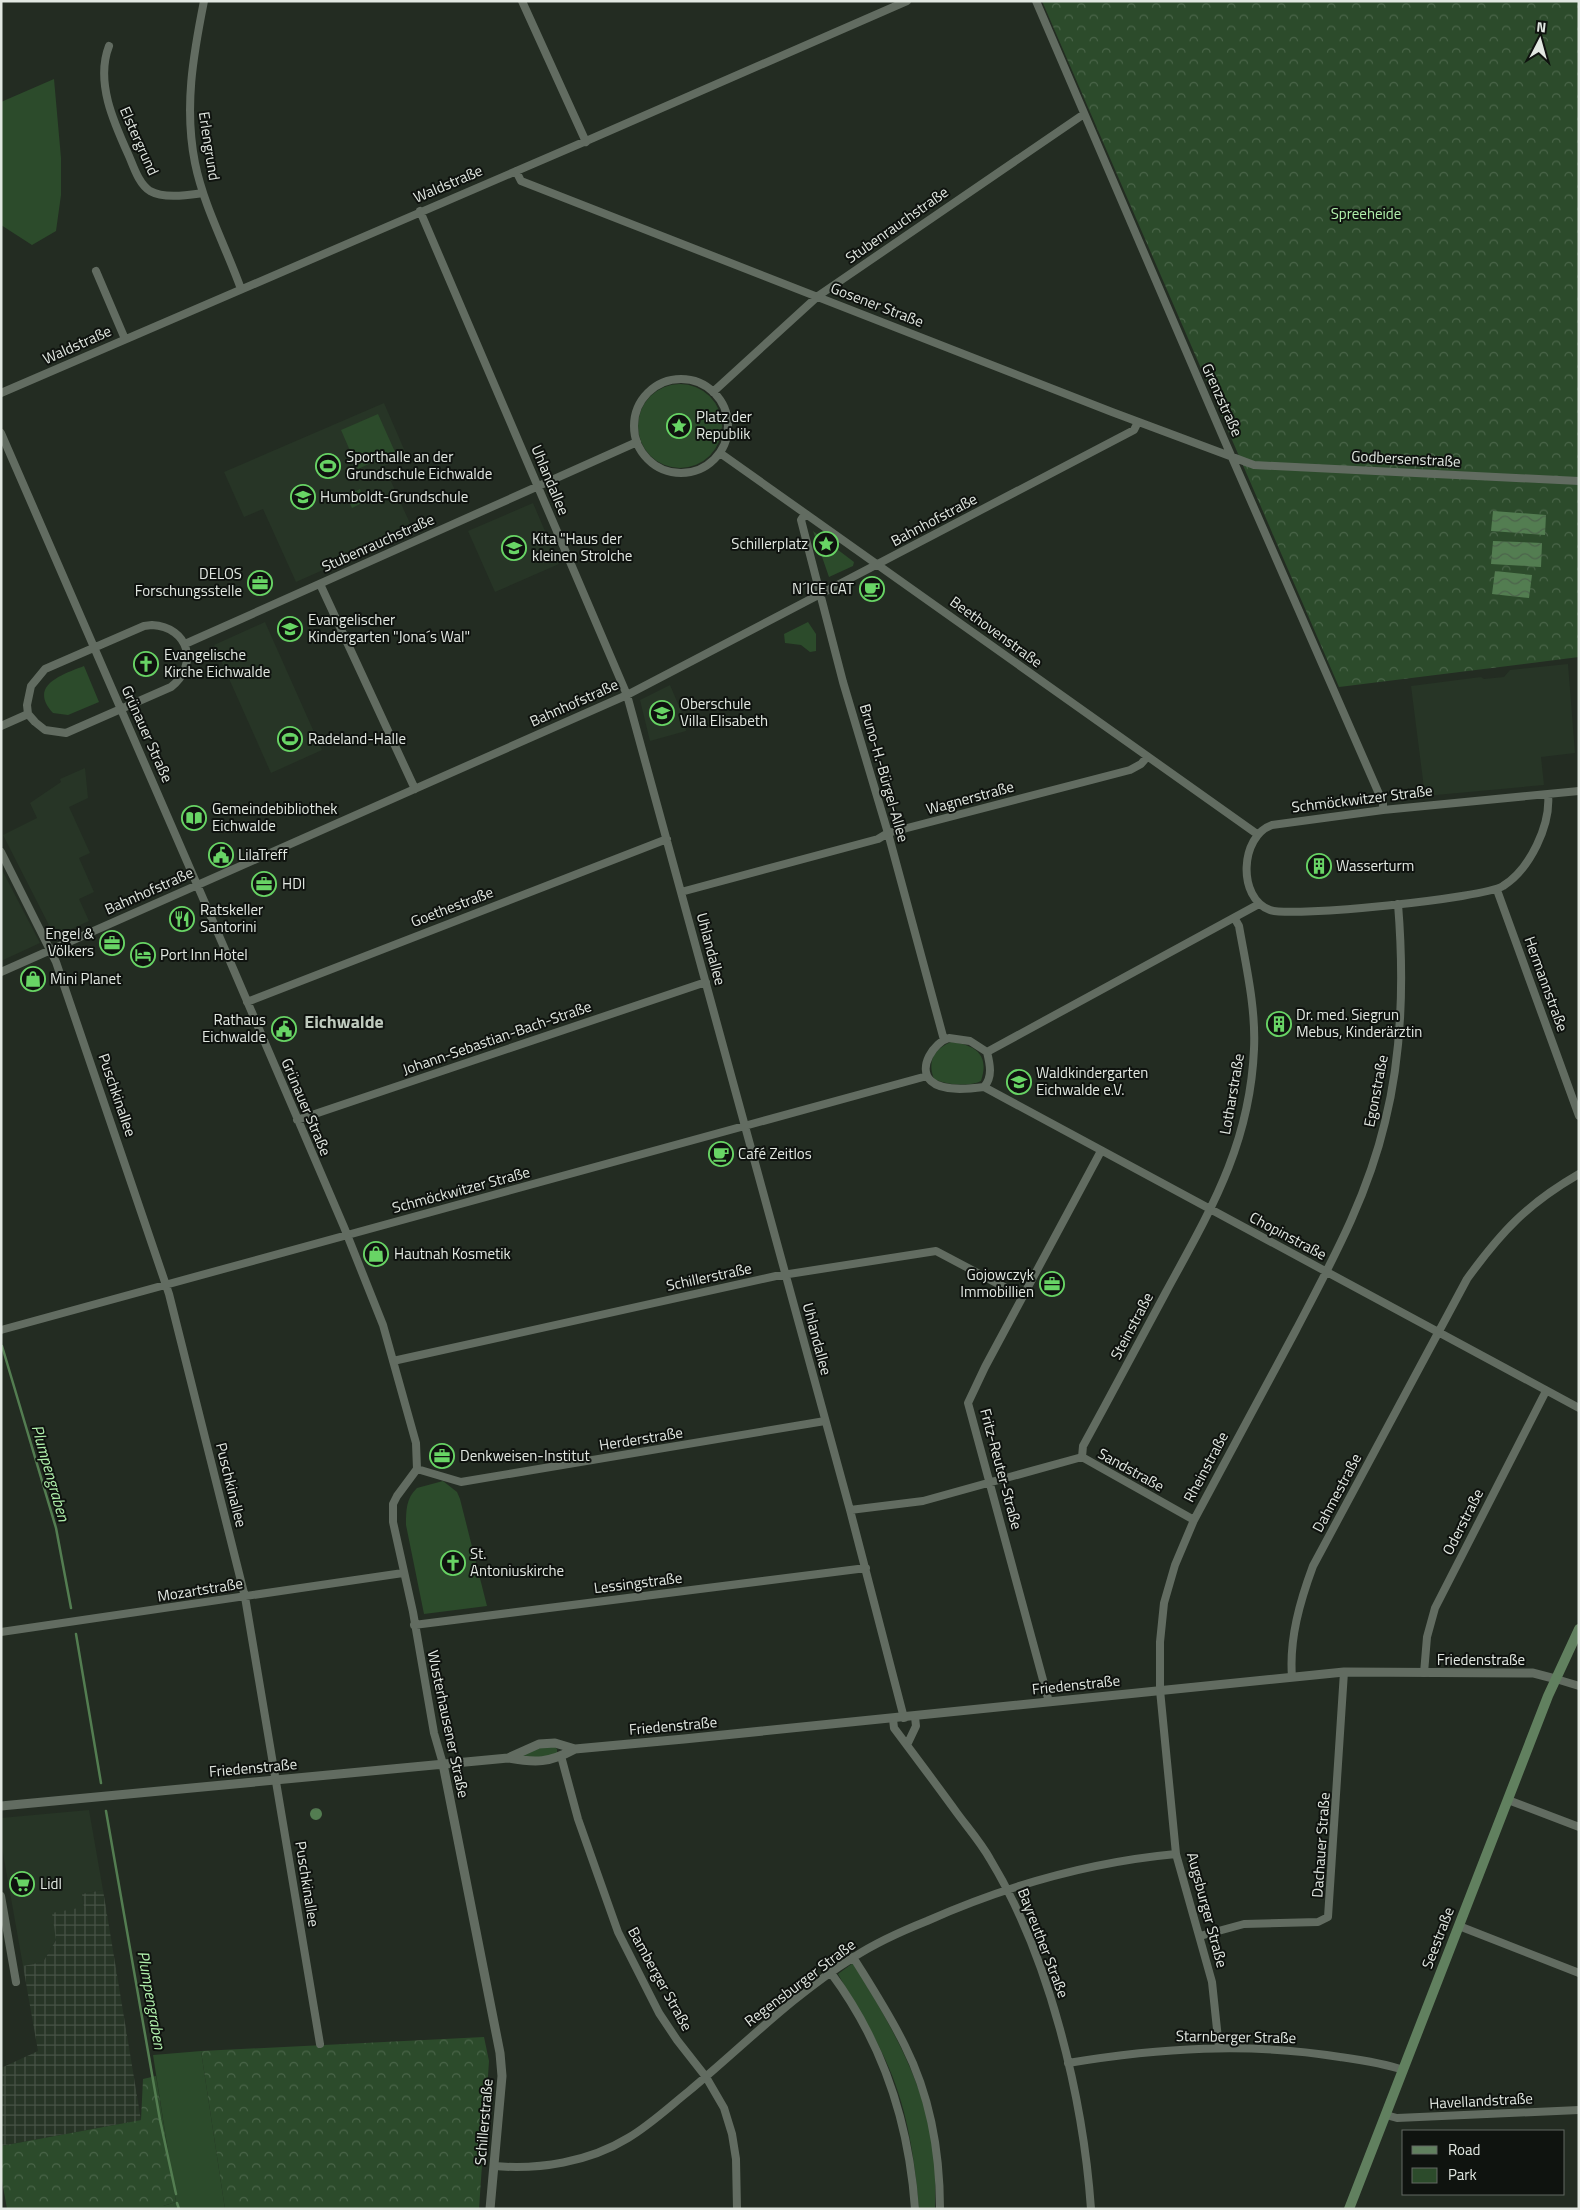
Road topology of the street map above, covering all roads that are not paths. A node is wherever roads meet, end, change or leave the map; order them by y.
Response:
1 (204, 1) edge
2 (522, 1) edge
3 (906, 1) edge
4 (1036, 1) edge
5 (108, 46) dead end
6 (1084, 114) junction
7 (586, 142) junction
8 (516, 171) junction
9 (203, 193) junction
10 (420, 211) junction
11 (96, 271) dead end
12 (241, 288) junction
13 (818, 296) junction
14 (126, 339) junction
15 (713, 392) junction
16 (1, 393) edge
17 (1138, 422) junction
18 (1, 433) edge
19 (636, 442) junction
20 (720, 453) junction
21 (1234, 459) junction
22 (1579, 481) edge
23 (538, 488) junction
24 (805, 514) junction
25 (878, 565) junction
26 (320, 584) junction
27 (821, 594) junction
28 (185, 644) junction
29 (94, 647) junction
30 (628, 694) junction
31 (121, 710) junction
32 (28, 714) junction
33 (1, 726) edge
34 (1147, 757) junction
35 (415, 789) junction
36 (1579, 791) edge
37 (1548, 794) junction
38 (1384, 810) junction
39 (888, 833) junction
40 (1257, 834) junction
41 (667, 839) junction
42 (1, 852) edge
43 (197, 884) junction
44 (1497, 890) junction
45 (681, 892) junction
46 (1259, 904) junction
47 (1398, 904) junction
48 (1235, 919) junction
49 (51, 949) junction
50 (1, 972) edge
51 (706, 982) junction
52 (247, 1002) junction
53 (944, 1040) junction
54 (987, 1052) junction
55 (927, 1076) junction
56 (984, 1087) junction
57 (1579, 1116) edge
58 (297, 1120) junction
59 (746, 1127) junction
60 (1101, 1151) junction
61 (1579, 1174) edge
62 (1211, 1210) junction
63 (347, 1236) junction
64 (1326, 1272) junction
65 (785, 1275) junction
66 (166, 1285) junction
67 (1023, 1297) junction
68 (1, 1330) edge
69 (1439, 1333) junction
70 (394, 1361) junction
71 (1546, 1391) junction
72 (1579, 1408) edge
73 (825, 1421) junction
74 (1082, 1457) junction
75 (417, 1469) junction
76 (990, 1482) junction
77 (850, 1510) junction
78 (1194, 1520) junction
79 (866, 1568) junction
80 (403, 1573) junction
81 (245, 1597) junction
82 (414, 1625) junction
83 (1579, 1629) edge
84 (1, 1632) edge
85 (1344, 1672) junction
86 (1424, 1673) junction
87 (1292, 1677) junction
88 (1556, 1679) junction
89 (1579, 1686) edge
90 (1160, 1690) junction
91 (1049, 1702) junction
92 (915, 1717) junction
93 (904, 1718) junction
94 (893, 1719) junction
95 (907, 1745) junction
96 (575, 1748) junction
97 (561, 1756) junction
98 (508, 1758) junction
99 (443, 1764) junction
100 (276, 1779) junction
101 (1508, 1800) junction
102 (1, 1806) edge
103 (1579, 1827) edge
104 (1176, 1854) junction
105 (1008, 1890) junction
106 (1, 1896) edge
107 (1459, 1926) junction
108 (1200, 1936) junction
109 (853, 1957) junction
110 (831, 1973) junction
111 (1579, 1973) edge
112 (16, 1982) dead end
113 (496, 2037) joint
114 (320, 2044) dead end
115 (1219, 2048) junction
116 (1068, 2063) junction
117 (1403, 2070) junction
118 (706, 2077) junction
119 (1579, 2110) edge
120 (1386, 2116) junction
121 (494, 2166) junction
122 (490, 2209) edge
123 (737, 2209) edge
124 (915, 2209) edge
125 (940, 2209) edge
126 (1091, 2209) edge
127 (1349, 2209) edge

1 - 9 street, Erlengrund
2 - 7 street
3 - 7 street, Waldstraße
4 - 6 street, Grenzstraße
5 - 9 street, Elstergrund
6 - 13 street, Stubenrauchstraße
6 - 21 street, Grenzstraße
7 - 8 street, Waldstraße
8 - 10 street, Waldstraße
8 - 13 street, Gosener Straße
9 - 12 street, Erlengrund
10 - 12 street, Waldstraße
10 - 23 street, Uhlandallee
11 - 14 street
12 - 14 street, Waldstraße
13 - 15 street, Stubenrauchstraße
13 - 17 street, Gosener Straße
14 - 16 street, Waldstraße
15 - 19 street
15 - 20 street
17 - 21 street, Gosener Straße
17 - 25 street, Bahnhofstraße
18 - 29 street, Grünauer Straße
19 - 20 street
19 - 23 street, Stubenrauchstraße
20 - 24 street, Beethovenstraße
21 - 22 street, Godbersenstraße
21 - 38 street, Grenzstraße
23 - 26 street, Stubenrauchstraße
23 - 30 street, Uhlandallee
24 - 25 street, Beethovenstraße
24 - 27 street, Bruno-H.-Bürgel-Allee
25 - 27 street, Bahnhofstraße
25 - 34 street, Beethovenstraße
26 - 28 street, Stubenrauchstraße
26 - 35 street
27 - 30 street, Bahnhofstraße
27 - 39 street, Bruno-H.-Bürgel-Allee
28 - 29 street
28 - 31 street
29 - 31 street, Grünauer Straße
29 - 32 street
30 - 35 street, Bahnhofstraße
30 - 41 street, Uhlandallee
31 - 32 street
31 - 43 street, Grünauer Straße
32 - 33 street
34 - 39 street, Wagnerstraße
34 - 40 street, Beethovenstraße
35 - 43 street, Bahnhofstraße
36 - 37 street, Schmöckwitzer Straße
37 - 38 street, Schmöckwitzer Straße
37 - 44 street
38 - 40 street, Schmöckwitzer Straße
39 - 45 street, Wagnerstraße
39 - 53 street, Bruno-H.-Bürgel-Allee
40 - 46 street
41 - 45 street, Uhlandallee
41 - 52 street, Goethestraße
42 - 49 street, Puschkinallee
43 - 49 street, Bahnhofstraße
43 - 52 street, Grünauer Straße
44 - 47 street
44 - 57 street, Hermannstraße
45 - 51 street, Uhlandallee
46 - 47 street
46 - 48 street
47 - 64 street, Egonstraße
48 - 54 street
48 - 62 street, Lotharstraße
49 - 50 street, Bahnhofstraße
49 - 66 street, Puschkinallee
51 - 58 street, Johann-Sebastian-Bach-Straße
51 - 59 street, Uhlandallee
52 - 58 street, Grünauer Straße
53 - 54 street
53 - 55 street
54 - 56 street
55 - 56 street
55 - 59 street, Schmöckwitzer Straße
56 - 60 street, Chopinstraße
58 - 63 street, Grünauer Straße
59 - 63 street, Schmöckwitzer Straße
59 - 65 street, Uhlandallee
60 - 62 street, Chopinstraße
60 - 67 street, Fritz-Reuter-Straße
61 - 69 street, Dahmestraße
62 - 64 street, Chopinstraße
62 - 74 street, Steinstraße
63 - 66 street, Schmöckwitzer Straße
63 - 70 street, Grünauer Straße
64 - 69 street, Chopinstraße
64 - 78 street, Rheinstraße
65 - 67 street, Schillerstraße
65 - 70 street, Schillerstraße
65 - 73 street, Uhlandallee
66 - 68 street, Schmöckwitzer Straße
66 - 81 street, Puschkinallee
67 - 76 street, Fritz-Reuter-Straße
69 - 71 street, Chopinstraße
69 - 87 street, Dahmestraße
70 - 75 street, Grünauer Straße
71 - 72 street, Chopinstraße
71 - 86 street, Oderstraße
73 - 75 street, Herderstraße
73 - 77 street, Uhlandallee
74 - 76 street
74 - 78 street, Sandstraße
75 - 80 street, Wusterhausener Straße
76 - 77 street
76 - 91 street, Fritz-Reuter-Straße
77 - 79 street, Uhlandallee
78 - 90 street, Rheinstraße
79 - 82 street, Lessingstraße
79 - 93 street, Uhlandallee
80 - 81 street, Mozartstraße
80 - 82 street, Wusterhausener Straße
81 - 84 street, Mozartstraße
81 - 100 street, Puschkinallee
82 - 99 street, Wusterhausener Straße
83 - 88 main road, Seestraße
85 - 86 street, Friedenstraße
85 - 87 street, Friedenstraße
85 - 108 street, Dachauer Straße
86 - 88 street, Friedenstraße
87 - 90 street, Friedenstraße
88 - 89 street, Friedenstraße
88 - 101 main road, Seestraße
90 - 91 street, Friedenstraße
90 - 104 street, Augsburger Straße
91 - 92 street, Friedenstraße
92 - 93 street, Friedenstraße
92 - 95 street
93 - 94 street, Friedenstraße
94 - 95 street, Bayreuther Straße
94 - 96 street, Friedenstraße
95 - 105 street, Bayreuther Straße
96 - 97 street, Friedenstraße
96 - 98 street, Friedenstraße
97 - 98 street, Friedenstraße
97 - 118 street, Bamberger Straße
98 - 99 street, Friedenstraße
99 - 100 street, Friedenstraße
99 - 113 street, Wusterhausener Straße
100 - 102 street, Friedenstraße
100 - 114 street, Puschkinallee
101 - 103 street
101 - 107 main road, Seestraße
104 - 105 street, Regensburger Straße
104 - 108 street, Augsburger Straße
105 - 109 street, Regensburger Straße
105 - 116 street, Bayreuther Straße
106 - 112 street
107 - 111 street
107 - 117 main road, Seestraße
108 - 115 street, Augsburger Straße
109 - 110 street, Regensburger Straße
109 - 125 street
110 - 118 street, Regensburger Straße
110 - 124 street
113 - 121 street, Schillerstraße
115 - 116 street, Starnberger Straße
115 - 117 street, Starnberger Straße
116 - 126 street, Bayreuther Straße
117 - 120 main road, Seestraße
118 - 121 street, Regensburger Straße
118 - 123 street, Bamberger Straße
119 - 120 street, Havellandstraße
120 - 127 main road, Seestraße
121 - 122 street, Schillerstraße

